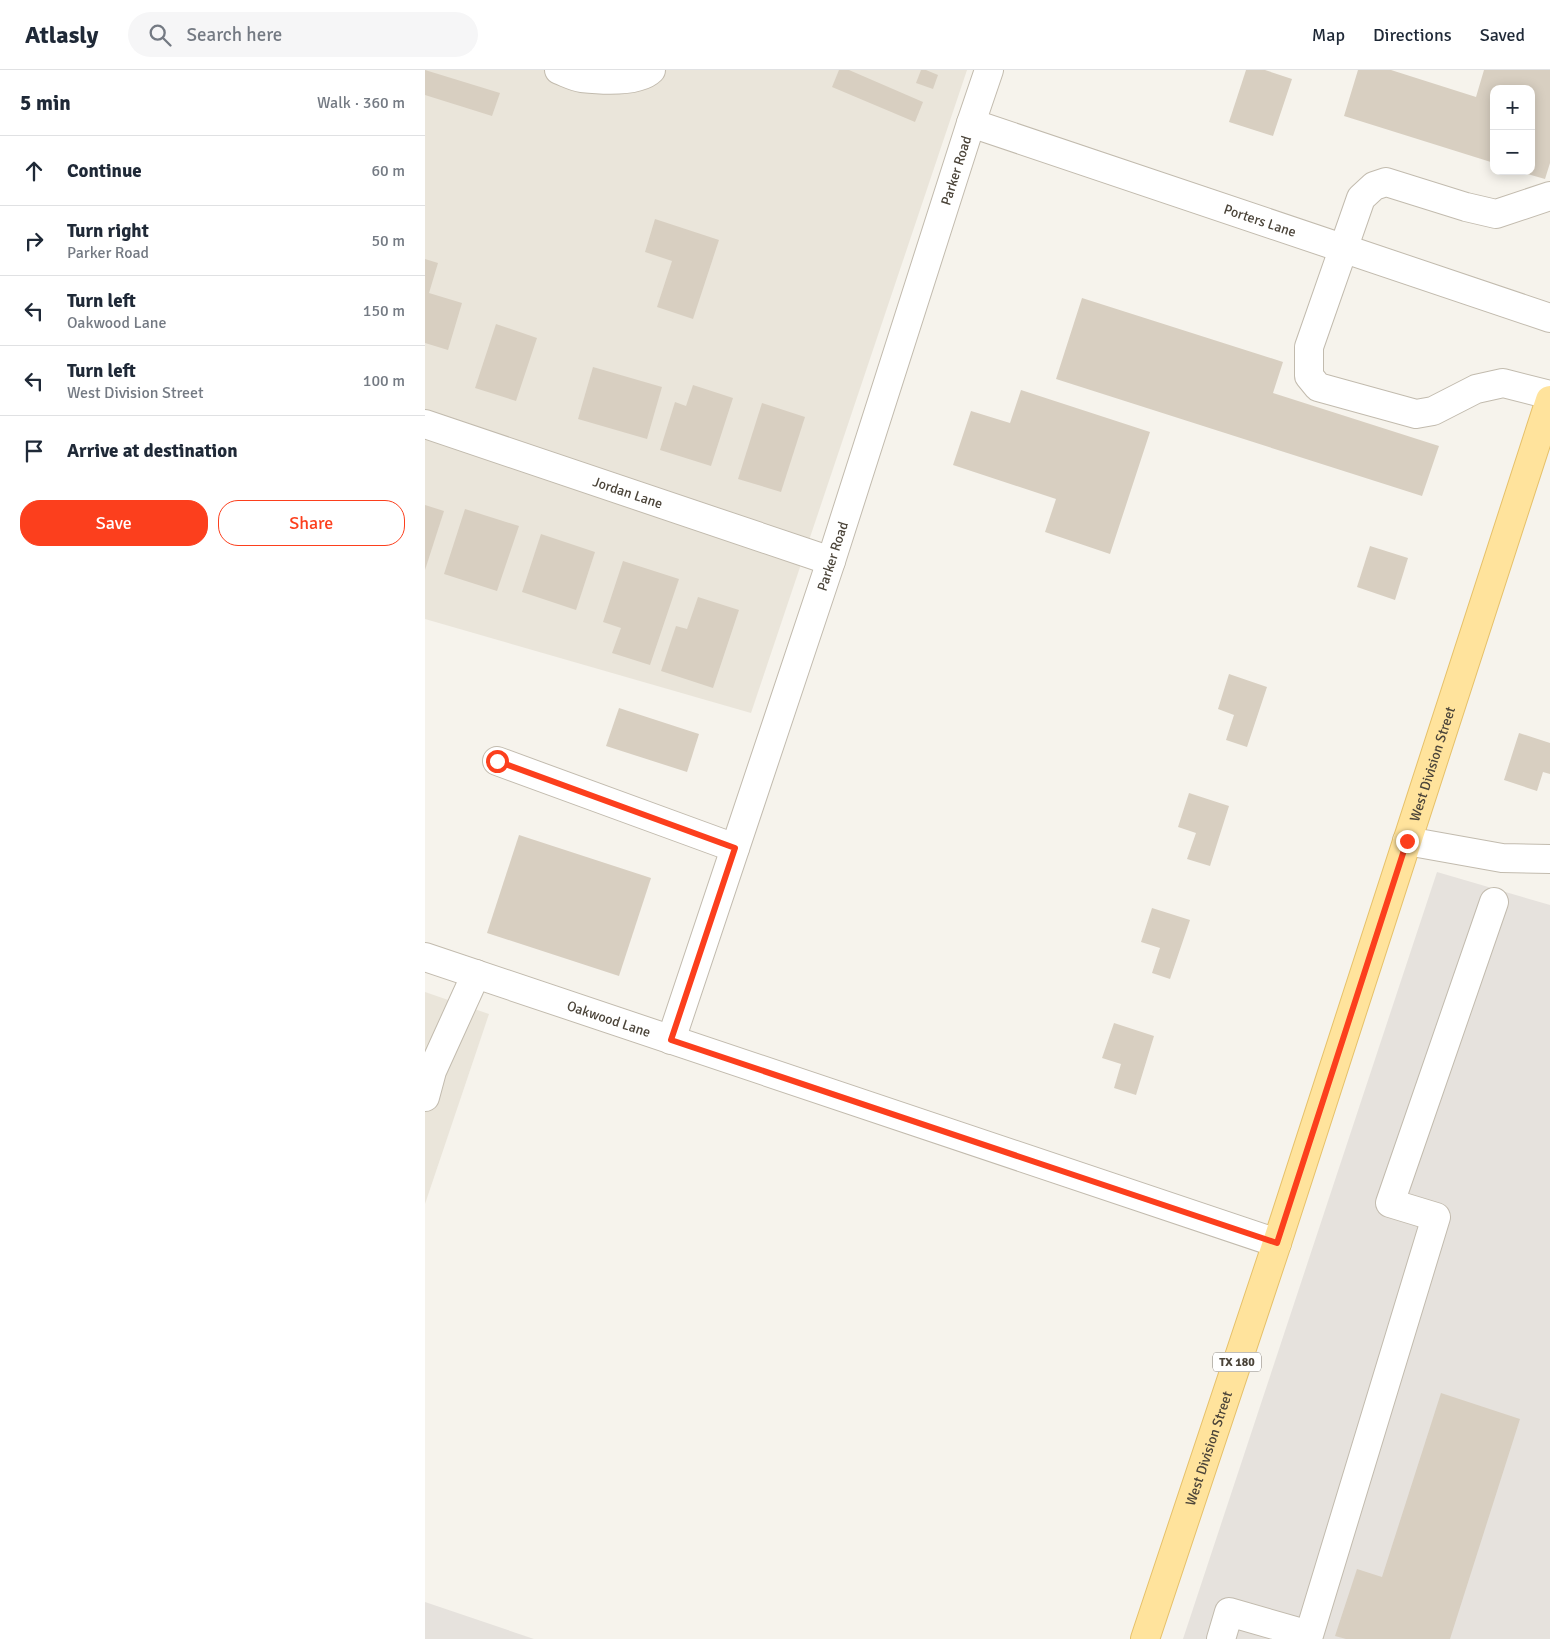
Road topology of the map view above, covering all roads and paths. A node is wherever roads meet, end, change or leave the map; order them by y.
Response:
1 (559, 70) edge
2 (651, 70) edge
3 (989, 70) edge
4 (971, 124) junction
5 (1550, 196) edge
6 (1343, 248) junction
7 (1550, 318) edge
8 (1549, 405) edge
9 (425, 424) edge
10 (831, 561) junction
11 (497, 761) dead end
12 (1407, 841) junction
13 (735, 848) junction
14 (1550, 859) edge
15 (1494, 902) dead end
16 (425, 957) edge
17 (476, 974) junction
18 (671, 1040) junction
19 (425, 1097) edge
20 (1277, 1243) junction
21 (1145, 1639) edge
22 (1221, 1639) edge

1 - 2 street
3 - 4 street, Parker Road
4 - 6 street, Porters Lane
4 - 10 street, Parker Road
5 - 6 street
6 - 7 street, Porters Lane
6 - 8 street
8 - 12 main road, West Division Street / TX 180
9 - 10 street, Jordan Lane
10 - 13 street, Parker Road
11 - 13 street
12 - 14 street
12 - 20 main road, West Division Street / TX 180
13 - 18 street, Parker Road
15 - 22 street
16 - 17 street, Oakwood Lane
17 - 18 street, Oakwood Lane
17 - 19 street
18 - 20 street, Oakwood Lane
20 - 21 main road, West Division Street / TX 180

